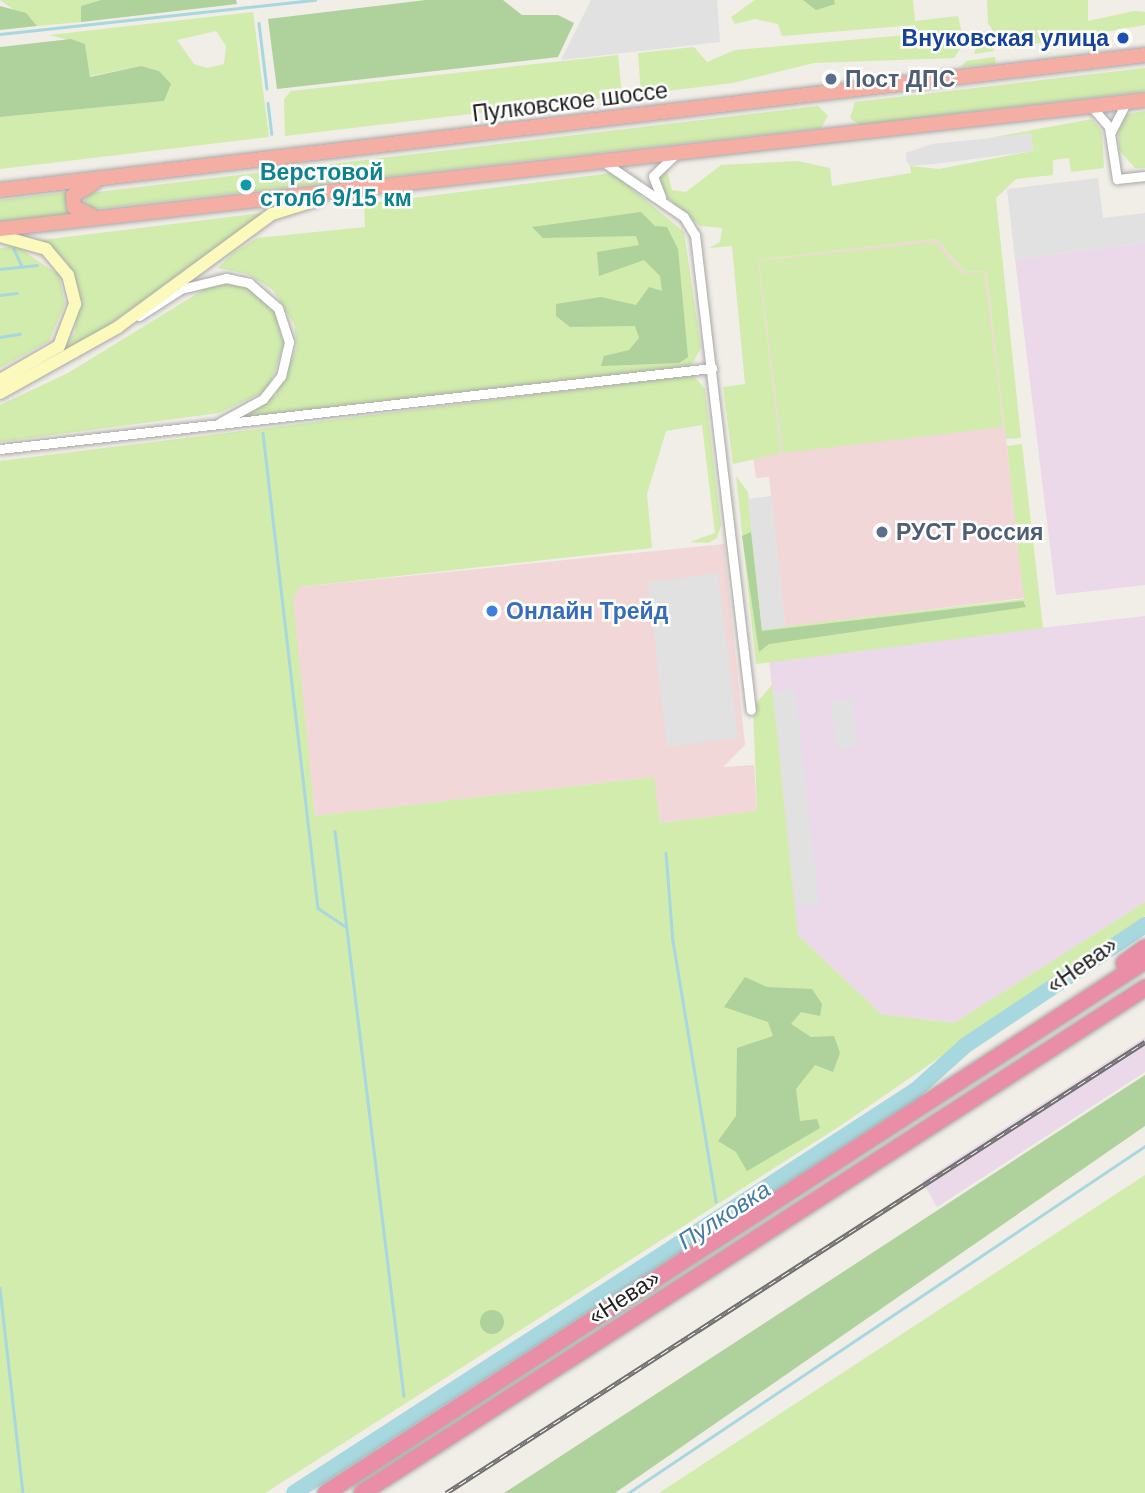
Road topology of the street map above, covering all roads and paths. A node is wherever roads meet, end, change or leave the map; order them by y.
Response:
1 (1145, 55) edge
2 (1145, 100) edge
3 (1126, 102) junction
4 (1091, 106) junction
5 (1111, 134) junction
6 (678, 154) junction
7 (601, 160) junction
8 (1145, 176) edge
9 (111, 177) junction
10 (0, 190) edge
11 (343, 190) junction
12 (664, 202) junction
13 (110, 215) junction
14 (0, 229) edge
15 (0, 236) edge
16 (128, 320) junction
17 (712, 368) junction
18 (0, 380) edge
19 (0, 393) edge
20 (216, 424) junction
21 (0, 449) edge
22 (751, 710) dead end
23 (1145, 948) edge
24 (1145, 961) edge
25 (1145, 978) edge
26 (1145, 988) edge
27 (1050, 1048) junction
28 (909, 1117) junction
29 (326, 1493) edge
30 (362, 1493) edge

1 - 9 highway, Пулковское шоссе
2 - 3 highway
3 - 4 highway
3 - 5 street
4 - 5 street
4 - 6 highway
5 - 8 street
6 - 7 highway
6 - 12 street
7 - 11 highway
7 - 12 street
9 - 10 highway, Пулковское шоссе
9 - 13 highway
11 - 13 highway
11 - 16 main road
12 - 17 street
13 - 14 highway
15 - 18 main road
16 - 19 main road
16 - 20 street
17 - 20 street
17 - 22 street
20 - 21 street
23 - 28 highway, «Нева»
24 - 28 highway, «Нева»
25 - 27 highway, «Нева»
26 - 27 highway, «Нева»
27 - 30 highway, «Нева»
28 - 29 highway, «Нева»

